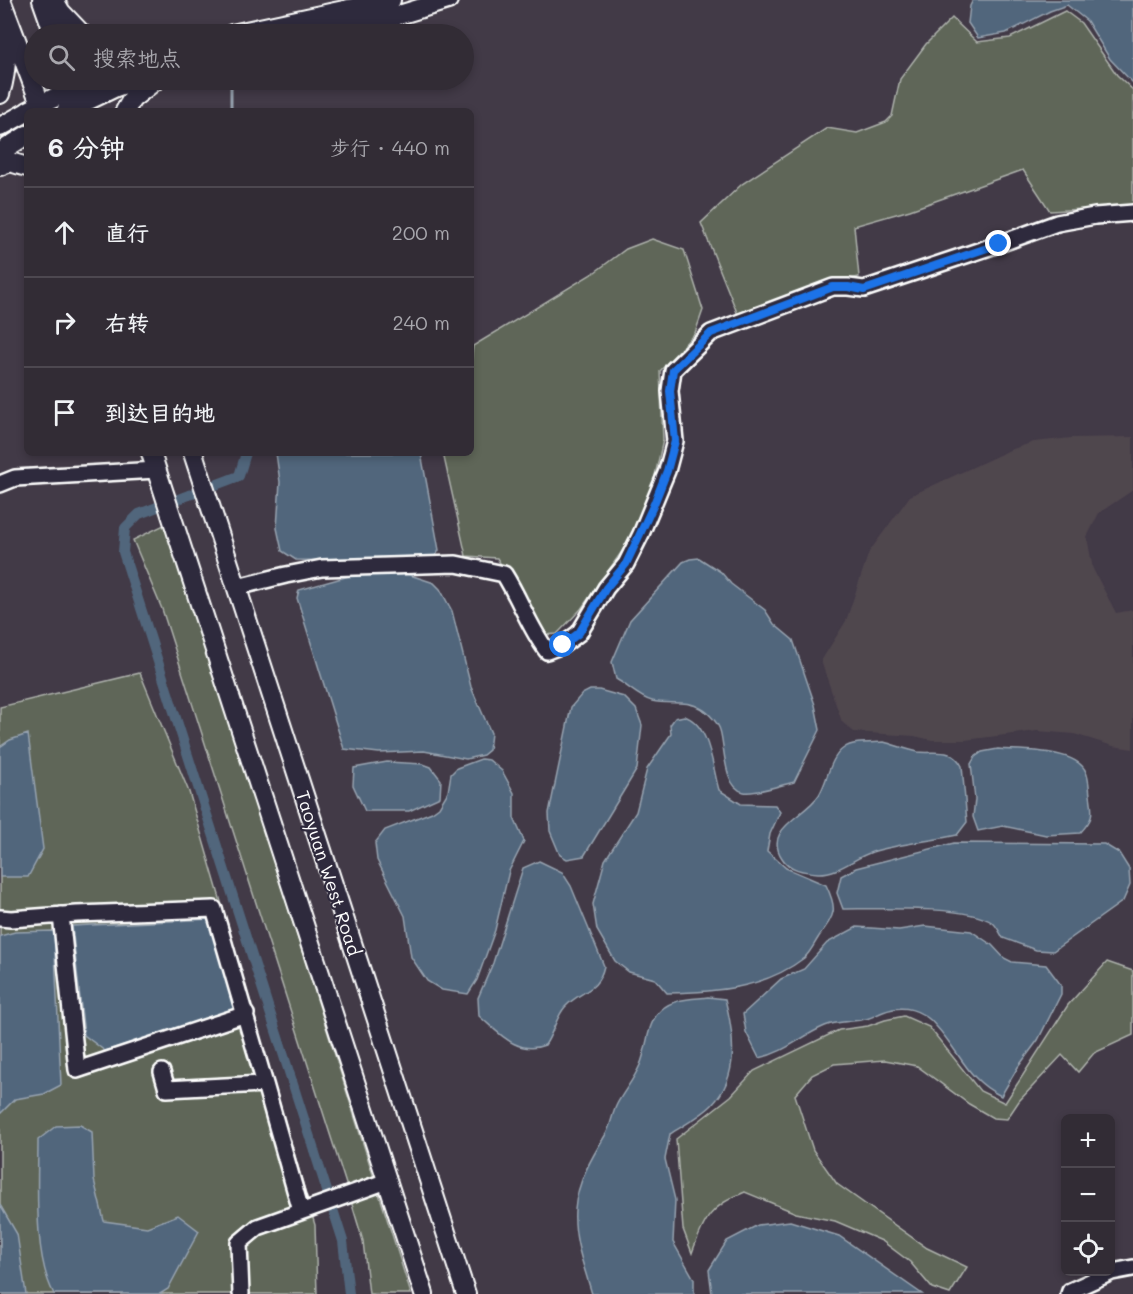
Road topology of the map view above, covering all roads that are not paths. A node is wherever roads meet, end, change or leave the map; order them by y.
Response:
1 (1, 0) edge
2 (42, 0) edge
3 (54, 0) edge
4 (391, 0) edge
5 (448, 0) edge
6 (0, 14) edge
7 (50, 24) edge
8 (72, 24) edge
9 (279, 24) edge
10 (362, 24) edge
11 (24, 76) edge
12 (28, 90) edge
13 (103, 90) edge
14 (143, 90) edge
15 (0, 94) edge
16 (73, 99) edge
17 (34, 108) edge
18 (38, 108) edge
19 (127, 108) edge
20 (24, 114) edge
21 (0, 127) edge
22 (24, 137) edge
23 (0, 152) edge
24 (0, 166) edge
25 (24, 166) edge
26 (1133, 213) edge
27 (196, 461) edge
28 (156, 468) edge
29 (0, 484) edge
30 (237, 587) junction
31 (61, 915) junction
32 (0, 918) edge
33 (246, 1014) junction
34 (162, 1072) dead end
35 (265, 1084) junction
36 (387, 1181) junction
37 (301, 1210) junction
38 (1133, 1268) edge
39 (241, 1294) edge
40 (424, 1294) edge
41 (466, 1294) edge
42 (1069, 1294) edge

1 - 11 main road
2 - 7 main road
3 - 8 main road
4 - 9 main road
5 - 10 main road
6 - 15 main road
12 - 17 main road
13 - 16 main road
14 - 19 main road
16 - 18 main road
20 - 21 main road
22 - 23 main road
24 - 25 main road
26 - 30 street
27 - 30 main road, Taoyuan West Road
28 - 29 street
28 - 36 main road
30 - 41 main road, Taoyuan West Road
31 - 32 street
31 - 33 street
31 - 33 street
33 - 35 street
34 - 35 street
35 - 37 street
36 - 37 street
36 - 40 main road
37 - 39 street
38 - 42 street

